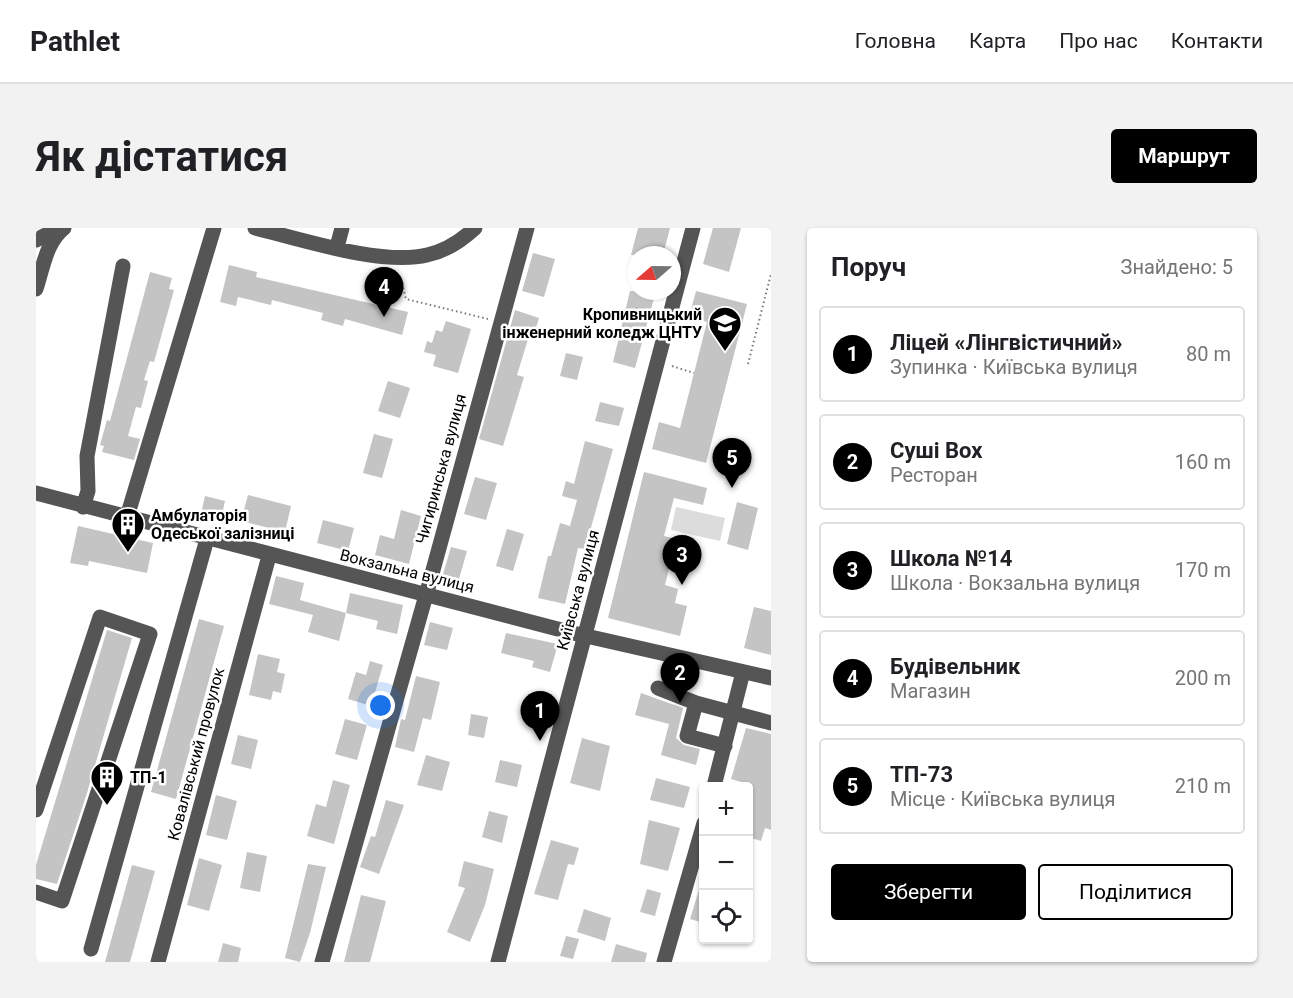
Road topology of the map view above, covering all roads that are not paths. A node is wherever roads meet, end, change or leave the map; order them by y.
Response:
1 (214, 228) edge
2 (255, 228) edge
3 (342, 228) edge
4 (475, 228) edge
5 (527, 228) edge
6 (693, 228) edge
7 (56, 229) edge
8 (42, 245) edge
9 (337, 247) junction
10 (123, 266) dead end
11 (36, 289) edge
12 (36, 493) edge
13 (83, 507) junction
14 (127, 517) junction
15 (207, 539) junction
16 (269, 556) junction
17 (426, 594) junction
18 (584, 635) junction
19 (743, 672) junction
20 (771, 678) edge
21 (658, 688) dead end
22 (696, 703) junction
23 (733, 714) junction
24 (771, 723) edge
25 (725, 746) junction
26 (715, 782) edge
27 (36, 810) edge
28 (700, 836) edge
29 (36, 892) edge
30 (91, 949) dead end
31 (158, 962) edge
32 (322, 962) edge
33 (498, 962) edge
34 (664, 962) edge

1 - 14 street
2 - 9 street
3 - 9 street
4 - 9 street
5 - 17 street, Чигиринська вулиця
6 - 18 street, Київська вулиця
7 - 8 street
8 - 11 street
10 - 13 street
12 - 13 street, Вокзальна вулиця
13 - 14 street, Вокзальна вулиця
14 - 15 street, Вокзальна вулиця
15 - 16 street, Вокзальна вулиця
15 - 30 street
16 - 17 street, Вокзальна вулиця
16 - 31 street, Ковалівський провулок
17 - 18 street, Вокзальна вулиця
17 - 32 street, Чигиринська вулиця
18 - 19 street, Вокзальна вулиця
18 - 33 street, Київська вулиця
19 - 20 street, Вокзальна вулиця
19 - 23 street
21 - 22 street
22 - 23 street
22 - 25 street
23 - 24 street
23 - 25 street
25 - 26 street
27 - 29 street
28 - 34 street

